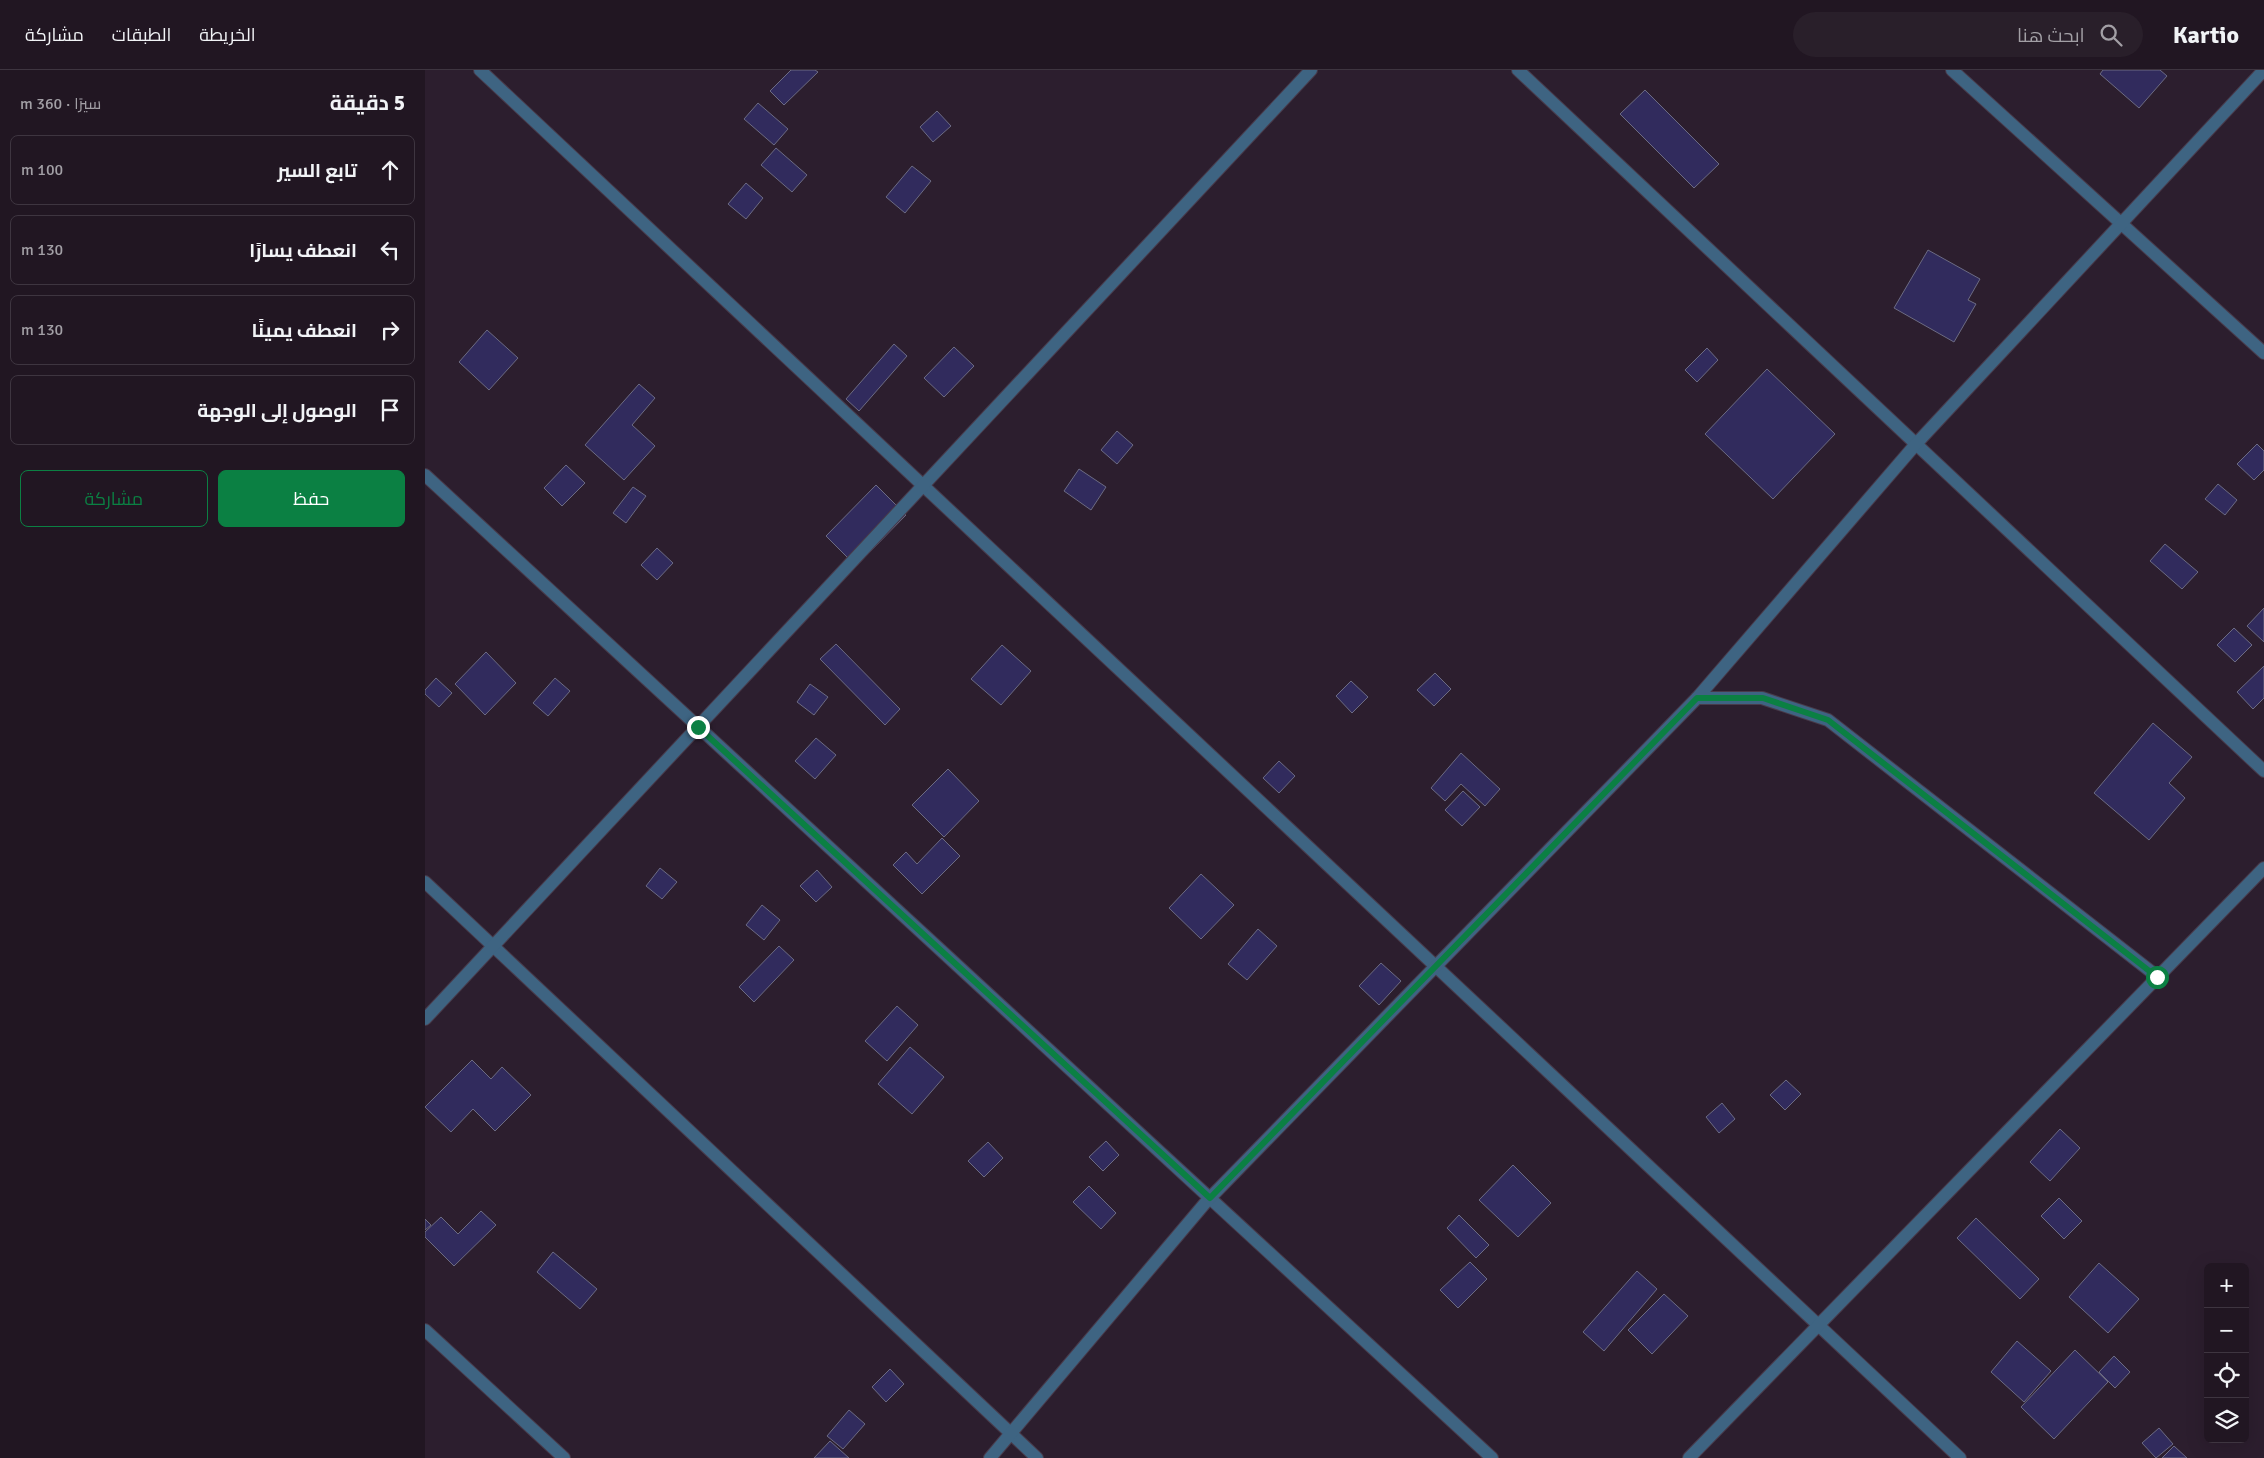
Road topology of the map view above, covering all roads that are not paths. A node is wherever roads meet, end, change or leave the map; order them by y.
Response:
1 (480, 70) edge
2 (1311, 70) edge
3 (1518, 70) edge
4 (1952, 70) edge
5 (2264, 70) edge
6 (2121, 223) junction
7 (2264, 353) edge
8 (1916, 444) junction
9 (425, 475) edge
10 (923, 486) junction
11 (1697, 698) junction
12 (698, 727) junction
13 (2264, 770) edge
14 (2264, 868) edge
15 (425, 882) edge
16 (493, 946) junction
17 (1435, 966) junction
18 (2157, 977) junction
19 (425, 1019) edge
20 (1210, 1198) junction
21 (1818, 1325) junction
22 (425, 1330) edge
23 (1011, 1433) junction
24 (564, 1458) edge
25 (990, 1458) edge
26 (1037, 1458) edge
27 (1492, 1458) edge
28 (1689, 1458) edge
29 (1960, 1458) edge

1 - 10 street
2 - 10 street
3 - 8 street
4 - 6 street
5 - 6 street
6 - 7 street
6 - 8 street
8 - 11 street
8 - 13 street
9 - 12 street
10 - 12 street
10 - 17 street
11 - 17 street
11 - 18 street
12 - 16 street
12 - 20 street
14 - 18 street
15 - 16 street
16 - 19 street
16 - 23 street
17 - 20 street
17 - 21 street
18 - 21 street
20 - 23 street
20 - 27 street
21 - 28 street
21 - 29 street
22 - 24 street
23 - 25 street
23 - 26 street

